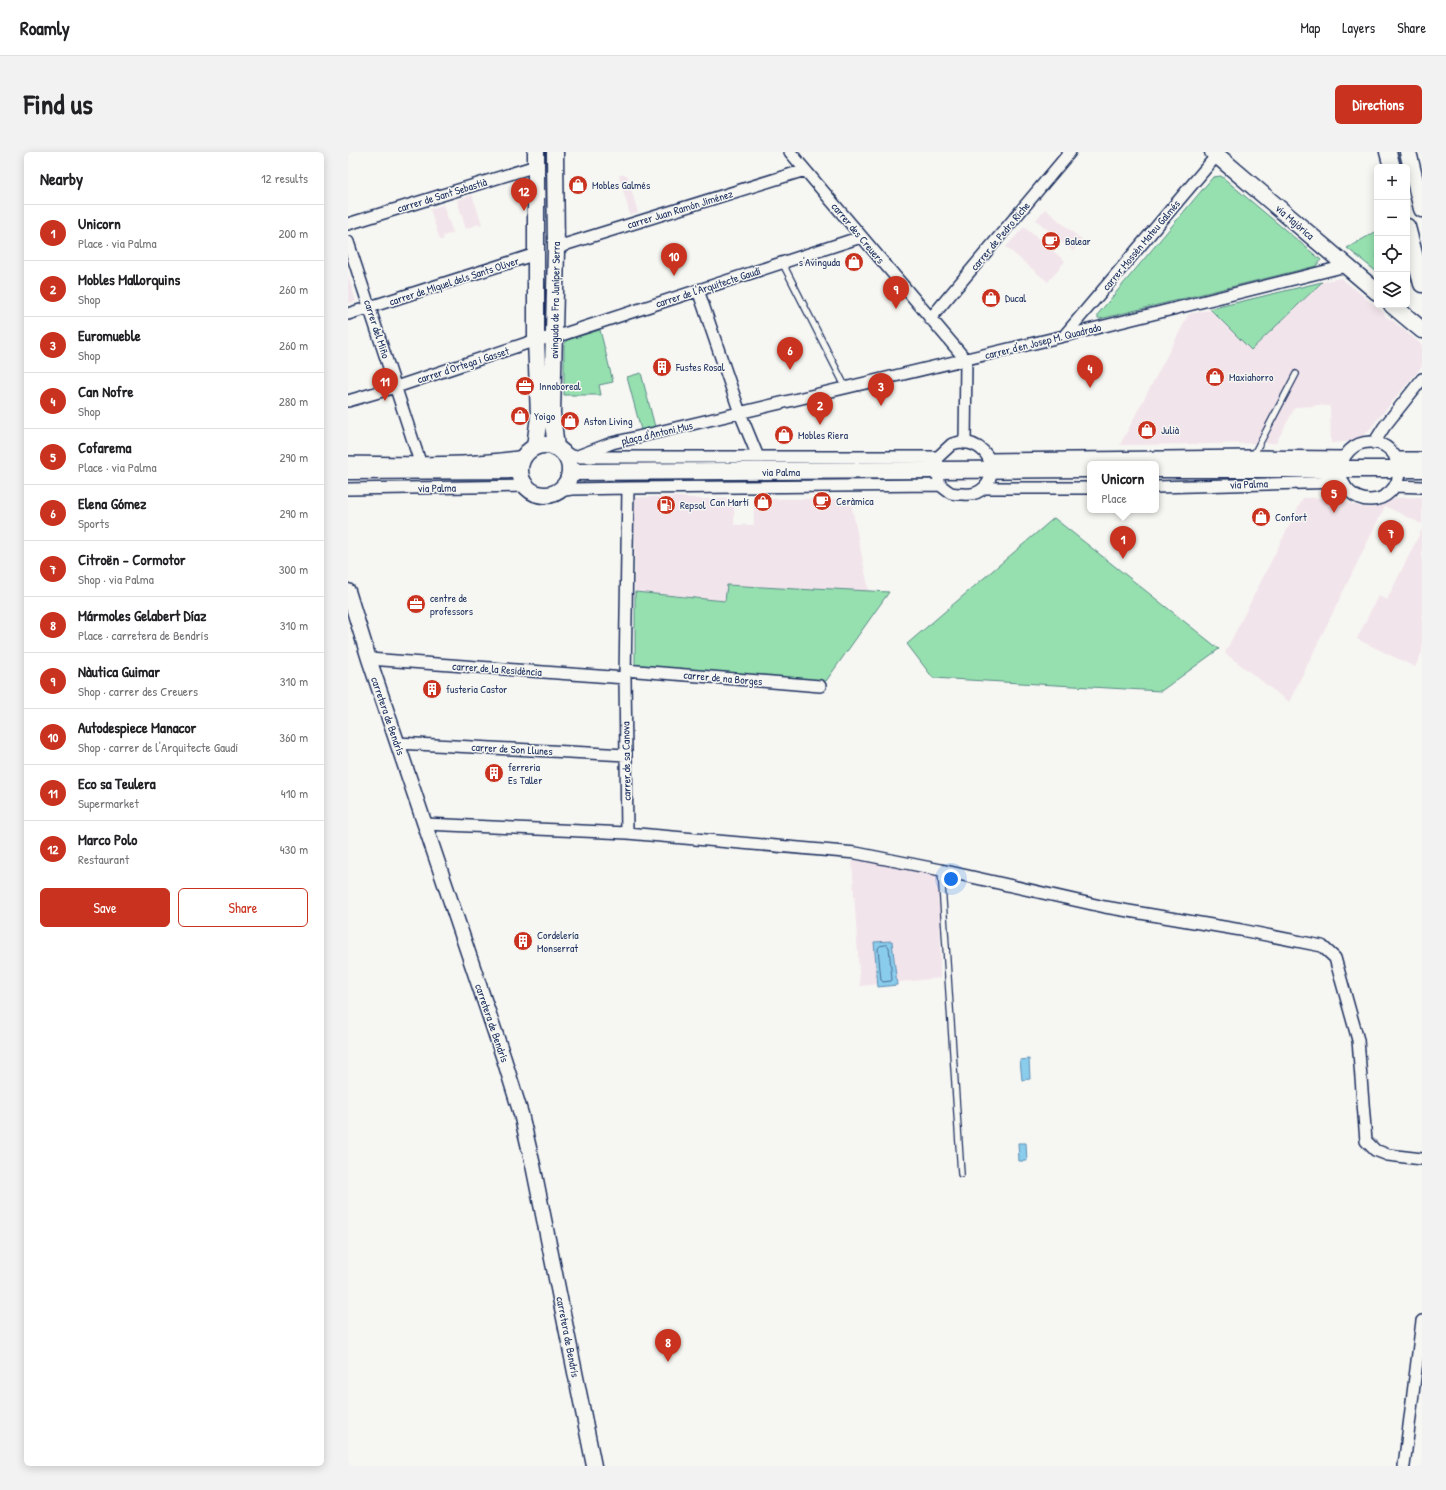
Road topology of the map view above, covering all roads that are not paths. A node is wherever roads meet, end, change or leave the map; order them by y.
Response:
1 (555, 152) edge
2 (790, 152) edge
3 (1070, 152) edge
4 (1388, 152) edge
5 (1408, 152) edge
6 (1215, 153) edge
7 (536, 159) edge
8 (1391, 164) edge
9 (805, 170) junction
10 (1422, 209) edge
11 (348, 224) edge
12 (1409, 236) edge
13 (861, 237) junction
14 (348, 242) edge
15 (556, 250) junction
16 (536, 254) junction
17 (782, 262) junction
18 (1346, 266) junction
19 (1422, 284) edge
20 (1374, 289) edge
21 (698, 290) junction
22 (370, 307) junction
23 (1397, 308) edge
24 (348, 314) edge
25 (1415, 318) edge
26 (930, 319) junction
27 (1422, 330) edge
28 (1064, 336) junction
29 (554, 337) junction
30 (536, 340) junction
31 (966, 360) junction
32 (1296, 374) dead end
33 (1422, 379) edge
34 (396, 387) junction
35 (846, 388) junction
36 (348, 401) edge
37 (740, 413) junction
38 (965, 442) junction
39 (1374, 443) junction
40 (1253, 456) junction
41 (566, 457) junction
42 (758, 457) junction
43 (526, 458) junction
44 (1422, 458) edge
45 (1107, 461) edge
46 (348, 462) edge
47 (420, 462) junction
48 (1087, 462) edge
49 (1397, 464) junction
50 (990, 465) junction
51 (1087, 469) edge
52 (1159, 469) edge
53 (1342, 469) junction
54 (1422, 469) edge
55 (348, 471) edge
56 (938, 471) junction
57 (526, 486) junction
58 (1395, 486) junction
59 (1159, 487) edge
60 (628, 488) junction
61 (984, 488) junction
62 (1087, 488) edge
63 (1422, 488) edge
64 (348, 489) edge
65 (558, 491) junction
66 (348, 591) edge
67 (352, 614) edge
68 (369, 659) junction
69 (625, 674) junction
70 (820, 686) dead end
71 (397, 743) junction
72 (626, 755) junction
73 (425, 824) junction
74 (627, 833) junction
75 (941, 870) junction
76 (1422, 1158) edge
77 (961, 1174) dead end
78 (1422, 1321) edge
79 (594, 1466) edge
80 (1404, 1466) edge

1 - 15 main road, avinguda de Fra Juníper Serra
2 - 9 street, carrer des Creuers
3 - 26 street, carrer de Pedro Riche
4 - 8 main road
5 - 10 main road
6 - 18 main road, via Majòrica
6 - 28 street, carrer Mossèn Mateu Galmés
7 - 11 street, carrer de Sant Sebastià
7 - 16 main road, avinguda de Fra Juníper Serra
9 - 13 street, carrer des Creuers
9 - 15 street, carrer Juan Ramón Jiménez
12 - 19 main road
13 - 17 street, carrer de l'Arquitecte Gaudí
13 - 26 street, carrer des Creuers
14 - 22 street, carrer del Miño
15 - 29 main road, avinguda de Fra Juníper Serra
16 - 22 street, carrer de Miquel dels Sants Oliver
16 - 30 main road, avinguda de Fra Juníper Serra
17 - 21 street, carrer de l'Arquitecte Gaudí
17 - 35 lane
18 - 20 main road, via Majòrica
18 - 28 street, carrer d'en Josep M. Quadrado
21 - 29 street, carrer de l'Arquitecte Gaudí
21 - 37 street
22 - 24 street, carrer de Miquel dels Sants Oliver
22 - 34 street, carrer del Miño
23 - 25 main road
25 - 27 main road
26 - 31 street, carrer des Creuers
28 - 31 street, carrer d'en Josep M. Quadrado
29 - 30 street, carrer d'Ortega i Gasset
29 - 41 main road, avinguda de Fra Juníper Serra
30 - 34 street, carrer d'Ortega i Gasset
30 - 43 main road, avinguda de Fra Juníper Serra
31 - 35 street, carrer d'en Josep M. Quadrado
31 - 38 street
32 - 40 lane
33 - 39 street
34 - 36 street, carrer d'Ortega i Gasset
34 - 47 street, carrer del Miño
35 - 37 street, carrer d'en Josep M. Quadrado
37 - 41 street, plaça d'Antoni Mus
37 - 42 street
38 - 50 street
38 - 56 street
39 - 49 street
39 - 53 street
40 - 45 street
40 - 53 street
41 - 42 street, via Palma
41 - 43 main road
41 - 56 main road, via Palma
41 - 65 main road
42 - 56 street, via Palma
43 - 47 street
43 - 55 main road
43 - 57 main road
44 - 49 street
46 - 47 street
48 - 50 street
49 - 53 main road
49 - 54 main road
49 - 58 street
50 - 51 main road, via Palma
50 - 56 main road, via Palma
50 - 61 street
52 - 53 main road
53 - 58 street
53 - 59 street, via Palma
56 - 60 street, via Palma
56 - 61 street
57 - 64 street, via Palma
57 - 65 main road
58 - 63 street
60 - 65 street, via Palma
60 - 69 street, carrer de sa Canova
61 - 62 street
66 - 67 street, carretera de Bendrís
67 - 68 street, carretera de Bendrís
68 - 69 street, carrer de la Residència
68 - 71 street, carretera de Bendrís
69 - 70 street, carrer de na Borges
69 - 72 street, carrer de sa Canova
71 - 72 street, carrer de Son Llunes
71 - 73 street, carretera de Bendrís
72 - 74 street, carrer de sa Canova
73 - 74 street
73 - 79 street, carretera de Bendrís
74 - 75 street
75 - 76 street
75 - 77 lane
78 - 80 street

